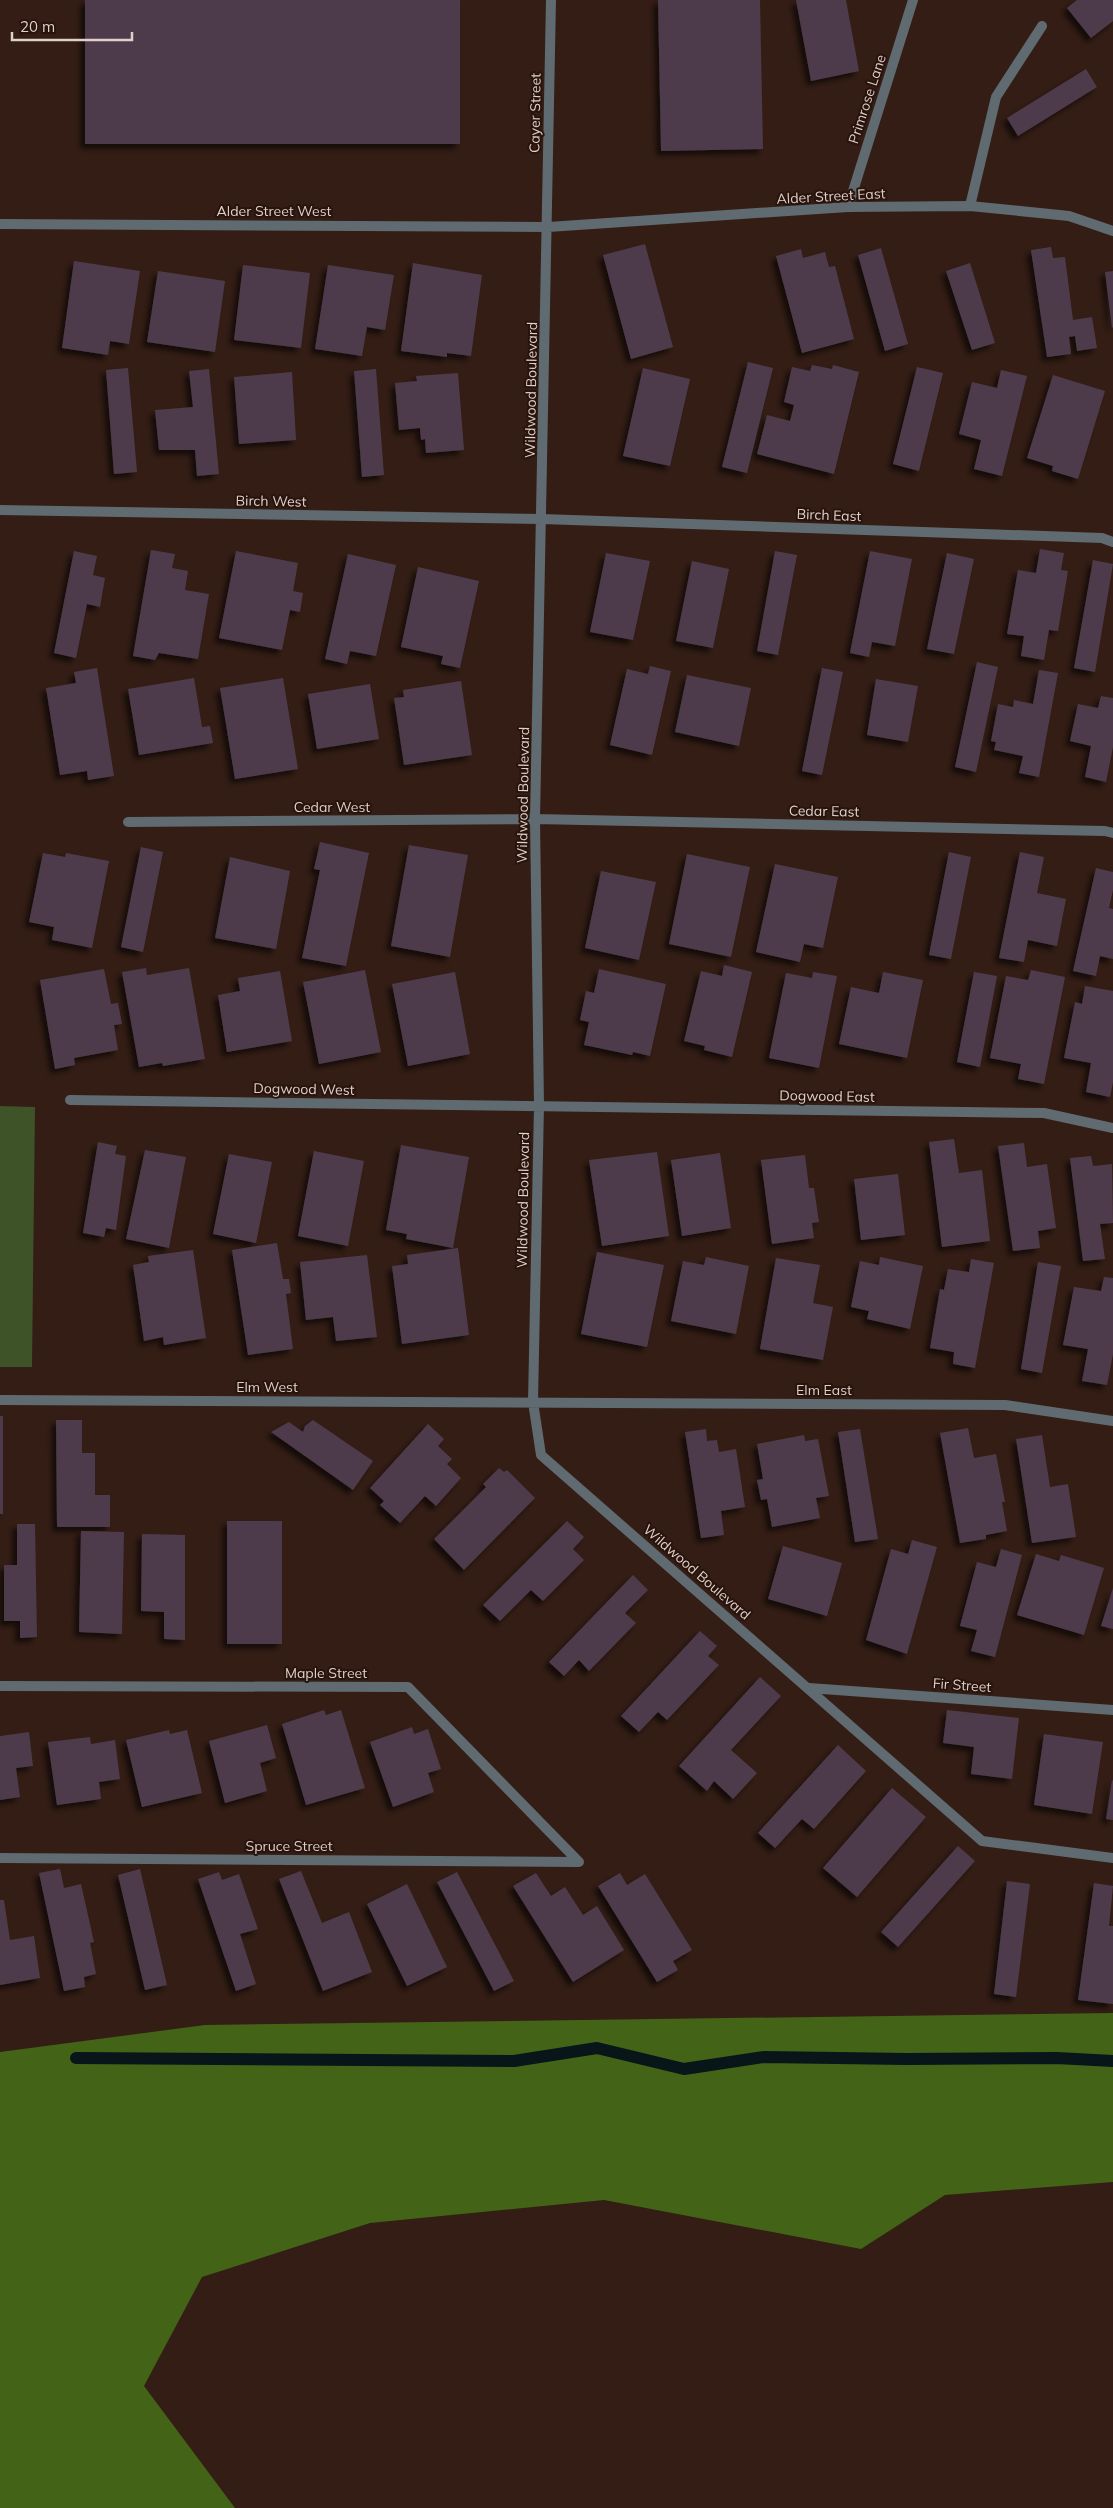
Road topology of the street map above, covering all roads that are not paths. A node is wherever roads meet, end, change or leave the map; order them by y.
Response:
1 (551, 0) edge
2 (913, 0) edge
3 (1042, 26) dead end
4 (970, 206) junction
5 (848, 207) junction
6 (0, 224) edge
7 (548, 227) junction
8 (1113, 231) edge
9 (0, 510) edge
10 (542, 520) junction
11 (1113, 542) edge
12 (535, 819) junction
13 (128, 822) dead end
14 (1113, 833) edge
15 (70, 1100) dead end
16 (538, 1105) junction
17 (1113, 1128) edge
18 (0, 1400) edge
19 (533, 1402) junction
20 (1113, 1421) edge
21 (0, 1686) edge
22 (809, 1688) junction
23 (1113, 1710) edge
24 (0, 1858) edge
25 (1113, 1858) edge
26 (579, 1862) joint

1 - 7 street, Cayer Street
2 - 5 street, Primrose Lane
3 - 4 street
4 - 5 street, Alder Street East
4 - 8 street, Alder Street East
5 - 7 street, Alder Street East
6 - 7 street, Alder Street West
7 - 10 street, Wildwood Boulevard
9 - 10 street, Birch West
10 - 11 street, Birch East
10 - 12 street, Wildwood Boulevard
12 - 13 street, Cedar West
12 - 14 street, Cedar East
12 - 16 street, Wildwood Boulevard
15 - 16 street, Dogwood West
16 - 17 street, Dogwood East
16 - 19 street, Wildwood Boulevard
18 - 19 street, Elm West
19 - 20 street, Elm East
19 - 22 street, Wildwood Boulevard
21 - 26 street, Maple Street
22 - 23 street, Fir Street
22 - 25 street, Wildwood Boulevard
24 - 26 street, Spruce Street

